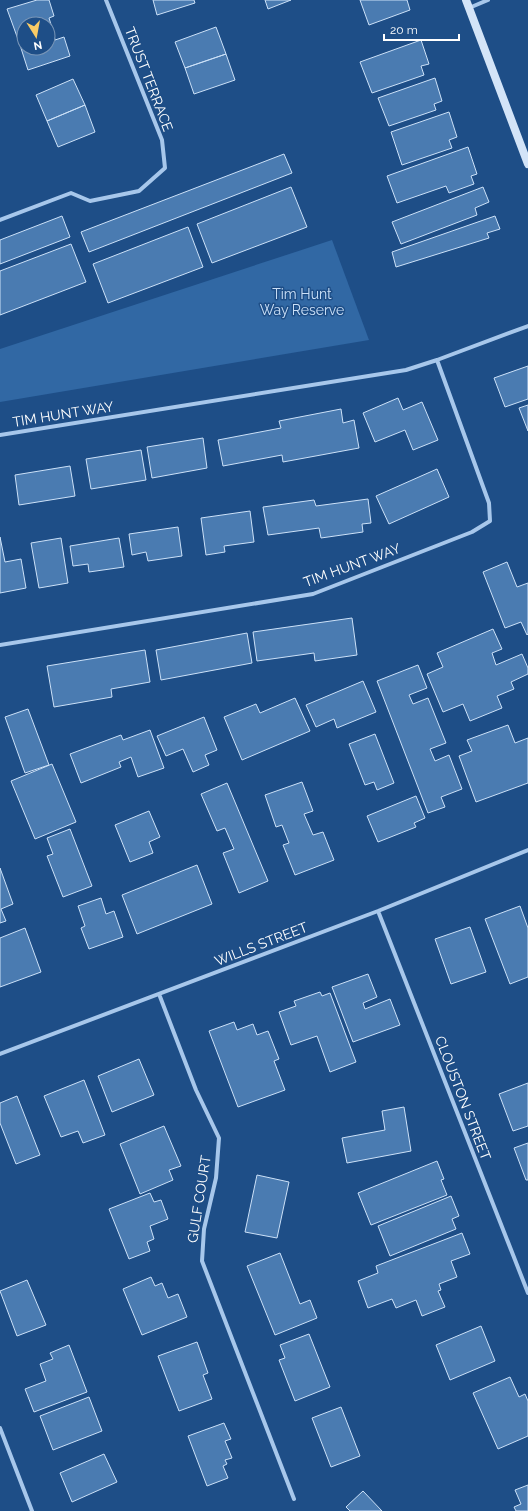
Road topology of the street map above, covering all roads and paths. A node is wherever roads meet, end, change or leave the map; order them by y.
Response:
1 (106, 0) edge
2 (488, 0) edge
3 (468, 4) edge
4 (528, 164) edge
5 (0, 220) edge
6 (528, 326) edge
7 (437, 360) junction
8 (0, 435) edge
9 (0, 645) edge
10 (528, 850) edge
11 (378, 911) junction
12 (159, 994) junction
13 (0, 1054) edge
14 (528, 1293) edge
15 (0, 1428) edge
16 (294, 1499) dead end
17 (32, 1511) edge

1 - 5 street, TRUST TERRACE
2 - 3 street
3 - 4 street
6 - 7 street, TIM HUNT WAY
7 - 8 street, TIM HUNT WAY
7 - 9 street, TIM HUNT WAY
10 - 11 street, WILLS STREET
11 - 12 street, WILLS STREET
11 - 14 street, CLOUSTON STREET
12 - 13 street, WILLS STREET
12 - 16 street, GULF COURT
15 - 17 street

